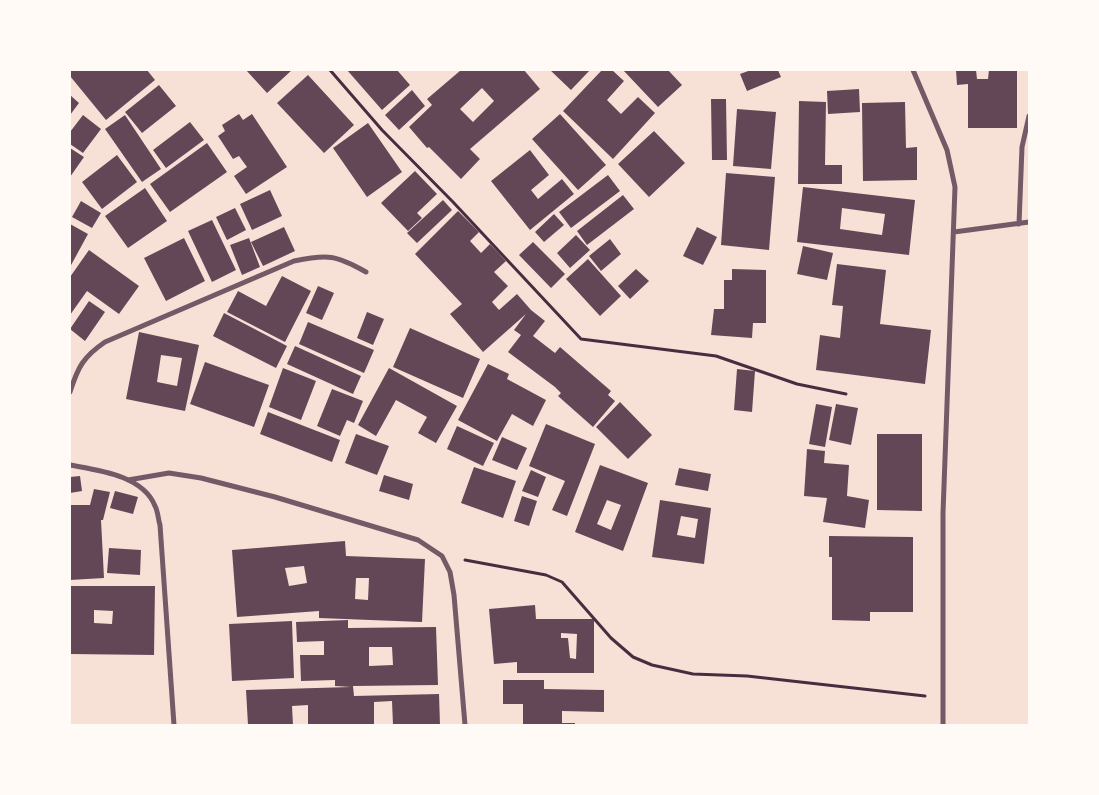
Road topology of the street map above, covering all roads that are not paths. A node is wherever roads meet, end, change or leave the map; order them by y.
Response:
1 (913, 70) edge
2 (1029, 116) edge
3 (1029, 222) edge
4 (1019, 224) junction
5 (954, 232) junction
6 (366, 272) dead end
7 (70, 392) edge
8 (70, 464) edge
9 (128, 480) junction
10 (174, 725) edge
11 (465, 725) edge
12 (943, 725) edge

1 - 5 street
2 - 4 street
3 - 4 street
4 - 5 street
5 - 12 street
6 - 7 street
8 - 9 street
9 - 10 street
9 - 11 street

